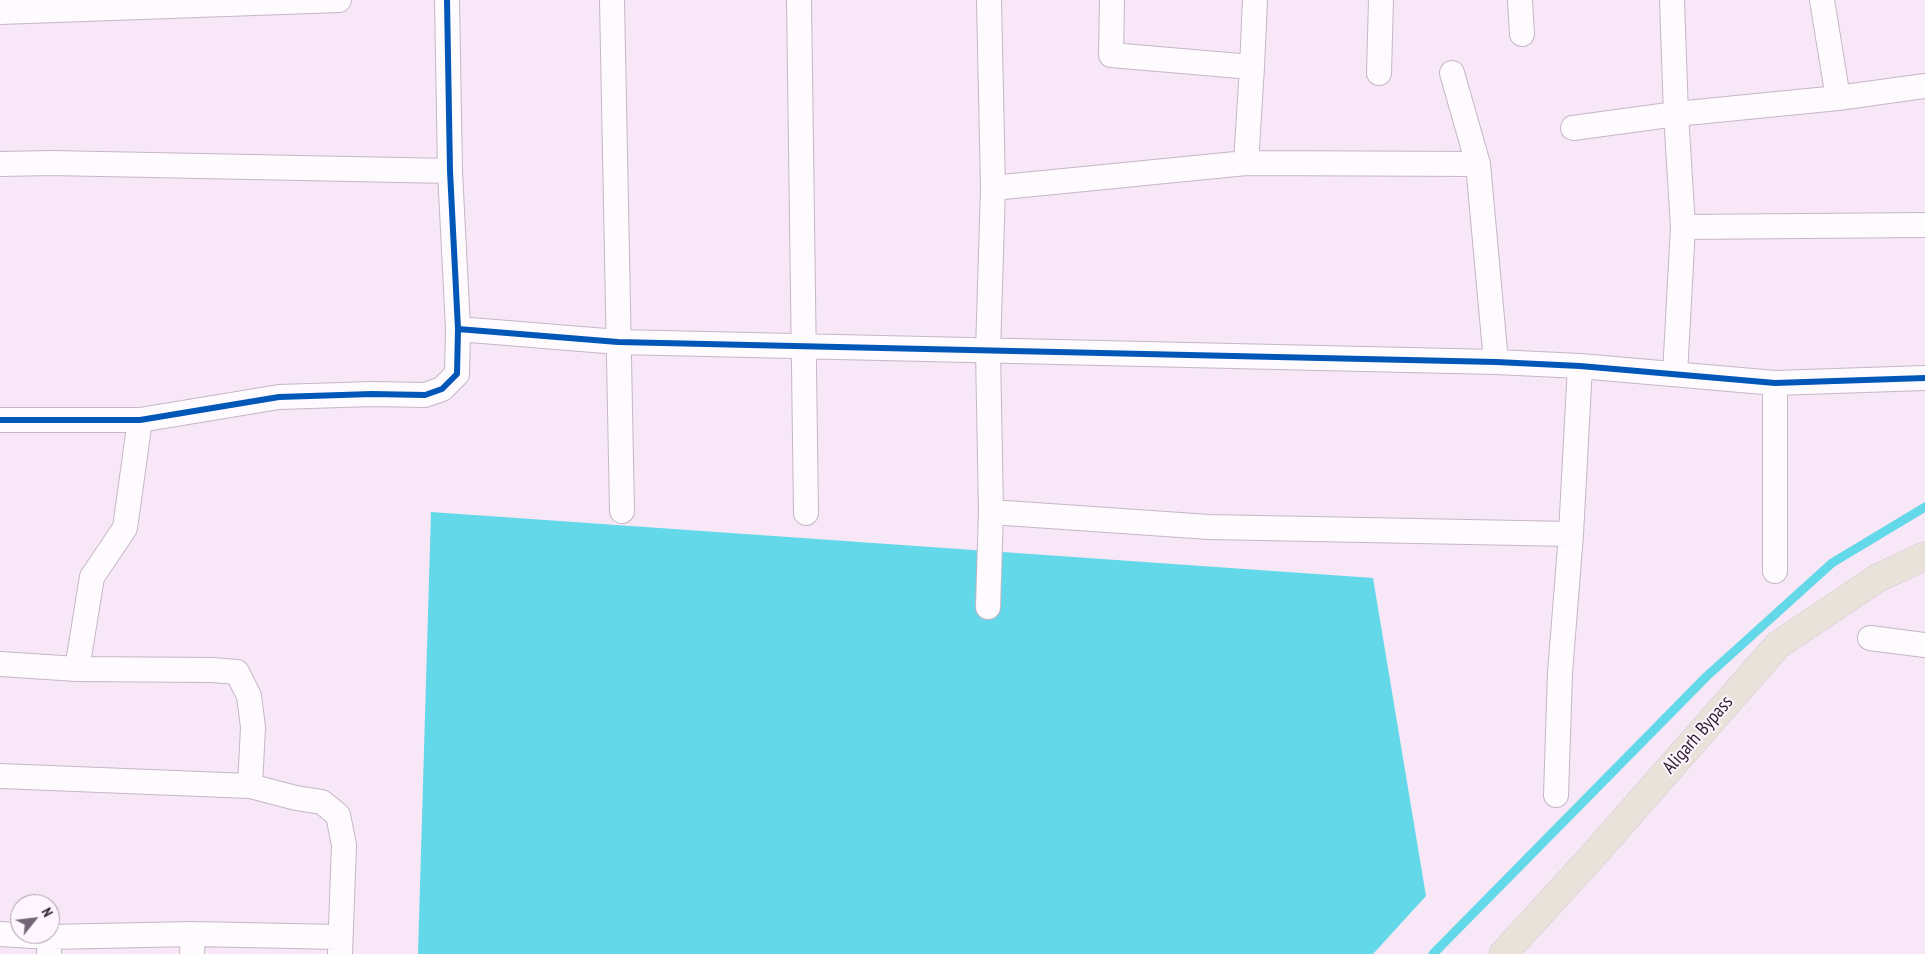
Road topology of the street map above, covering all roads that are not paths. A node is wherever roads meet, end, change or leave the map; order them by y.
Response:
1 (337, 0) edge
2 (447, 0) edge
3 (612, 0) edge
4 (799, 0) edge
5 (989, 0) edge
6 (1112, 0) edge
7 (1255, 0) edge
8 (1381, 0) edge
9 (1520, 0) edge
10 (1672, 0) edge
11 (1822, 0) edge
12 (0, 12) edge
13 (1522, 34) dead end
14 (1252, 67) junction
15 (1379, 73) dead end
16 (1452, 73) dead end
17 (1925, 86) edge
18 (1838, 98) junction
19 (1676, 114) junction
20 (1574, 128) dead end
21 (1246, 163) junction
22 (0, 164) edge
23 (1478, 164) junction
24 (450, 171) junction
25 (993, 188) junction
26 (1925, 224) edge
27 (1683, 227) junction
28 (458, 329) junction
29 (618, 342) junction
30 (804, 346) junction
31 (988, 351) junction
32 (1496, 362) junction
33 (1580, 366) junction
34 (1674, 374) junction
35 (1925, 378) edge
36 (1775, 383) junction
37 (0, 420) edge
38 (140, 420) junction
39 (622, 511) dead end
40 (991, 512) junction
41 (806, 513) dead end
42 (1571, 534) junction
43 (1925, 556) edge
44 (1775, 571) dead end
45 (988, 606) dead end
46 (1870, 638) dead end
47 (1925, 645) edge
48 (0, 664) edge
49 (77, 669) junction
50 (0, 776) edge
51 (250, 786) junction
52 (1556, 796) dead end
53 (0, 934) edge
54 (192, 944) edge
55 (49, 946) edge
56 (340, 946) edge
57 (1503, 954) edge

1 - 12 street
2 - 24 street
3 - 29 street
4 - 30 street
5 - 25 street
6 - 14 street
7 - 14 street
8 - 15 street
9 - 13 street
10 - 19 street
11 - 18 street
14 - 21 street
16 - 23 street
17 - 18 street
18 - 19 street
19 - 20 street
19 - 27 street
21 - 23 street
21 - 25 street
22 - 24 street
23 - 32 street
24 - 28 street
25 - 31 street
26 - 27 street
27 - 34 street
28 - 29 street
28 - 38 street
29 - 30 street
29 - 39 street
30 - 31 street
30 - 41 street
31 - 32 street
31 - 40 street
32 - 33 street
33 - 34 street
33 - 42 street
34 - 36 street
35 - 36 street
36 - 44 street
37 - 38 street
38 - 49 street
40 - 42 street
40 - 45 street
42 - 52 street
43 - 57 highway, Aligarh Bypass
46 - 47 street
48 - 49 street
49 - 51 street
50 - 51 street
51 - 56 street
53 - 55 street
54 - 55 street
54 - 56 street

